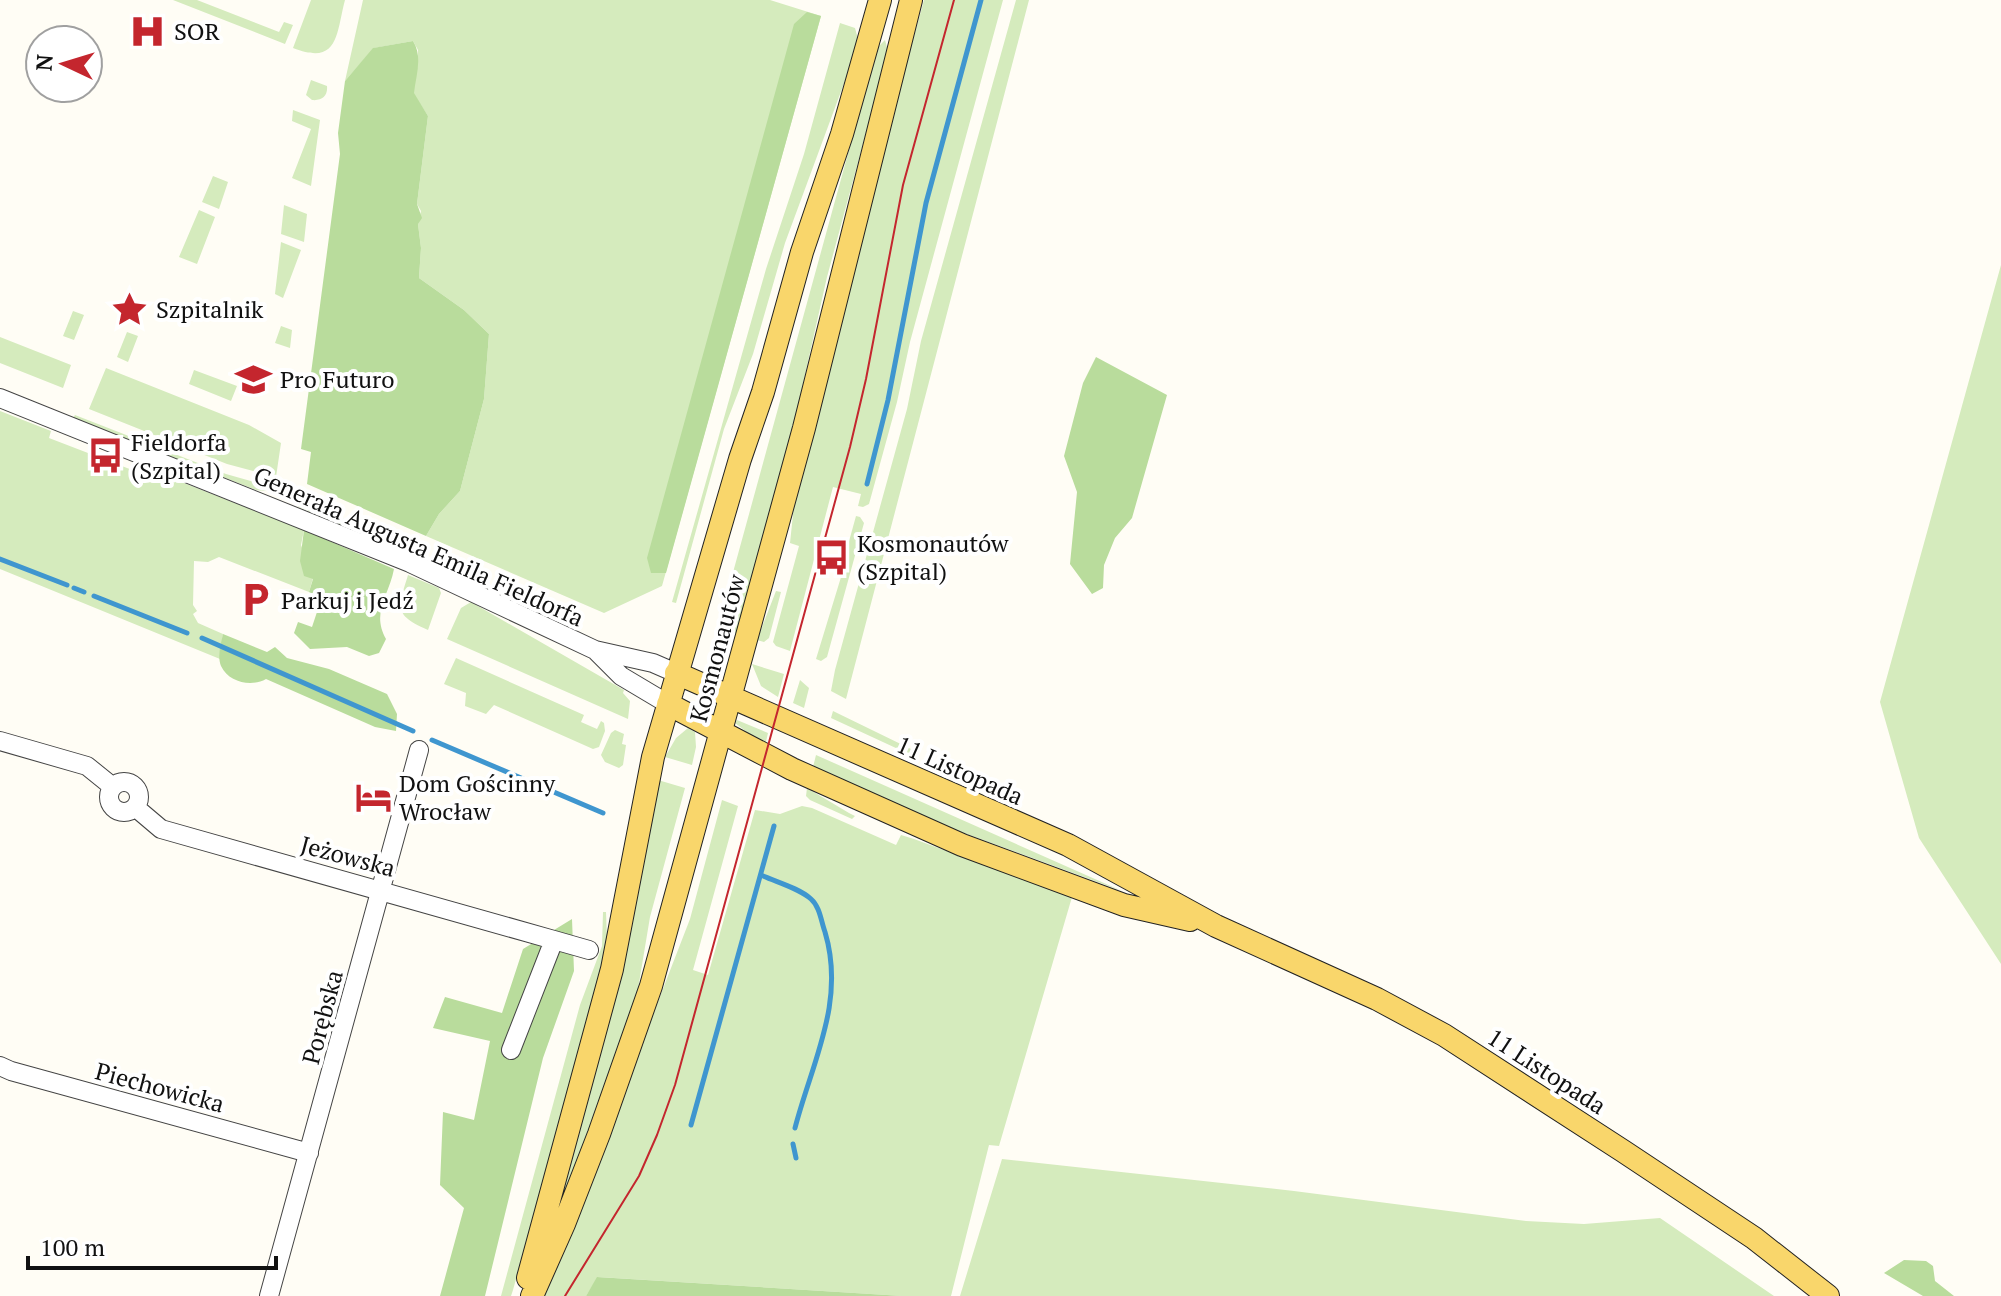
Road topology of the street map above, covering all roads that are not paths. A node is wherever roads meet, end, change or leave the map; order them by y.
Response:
1 (880, 0) edge
2 (911, 0) edge
3 (0, 398) edge
4 (595, 650) junction
5 (676, 673) junction
6 (731, 696) junction
7 (668, 704) junction
8 (721, 732) junction
9 (0, 741) edge
10 (419, 750) dead end
11 (382, 890) junction
12 (1216, 926) junction
13 (554, 940) junction
14 (589, 950) dead end
15 (511, 1050) dead end
16 (0, 1066) edge
17 (309, 1153) junction
18 (269, 1296) edge
19 (523, 1296) edge
20 (532, 1296) edge
21 (1829, 1296) edge

1 - 5 main road, Kosmonautów
2 - 6 main road, Kosmonautów
3 - 4 street, Generała Augusta Emila Fieldorfa
4 - 5 street, Generała Augusta Emila Fieldorfa
4 - 7 street, Generała Augusta Emila Fieldorfa
5 - 6 main road, 11 Listopada
5 - 7 main road, Kosmonautów
6 - 8 main road, Kosmonautów
6 - 12 main road, 11 Listopada
7 - 8 main road, 11 Listopada
7 - 19 main road, Kosmonautów
8 - 12 main road, 11 Listopada
8 - 20 main road, Kosmonautów
9 - 11 street, Jeżowska
10 - 11 street, Porębska
11 - 13 street, Jeżowska
11 - 17 street, Porębska
12 - 21 main road, 11 Listopada
13 - 14 street, Jeżowska
13 - 15 street
16 - 17 street, Piechowicka
17 - 18 street, Porębska

